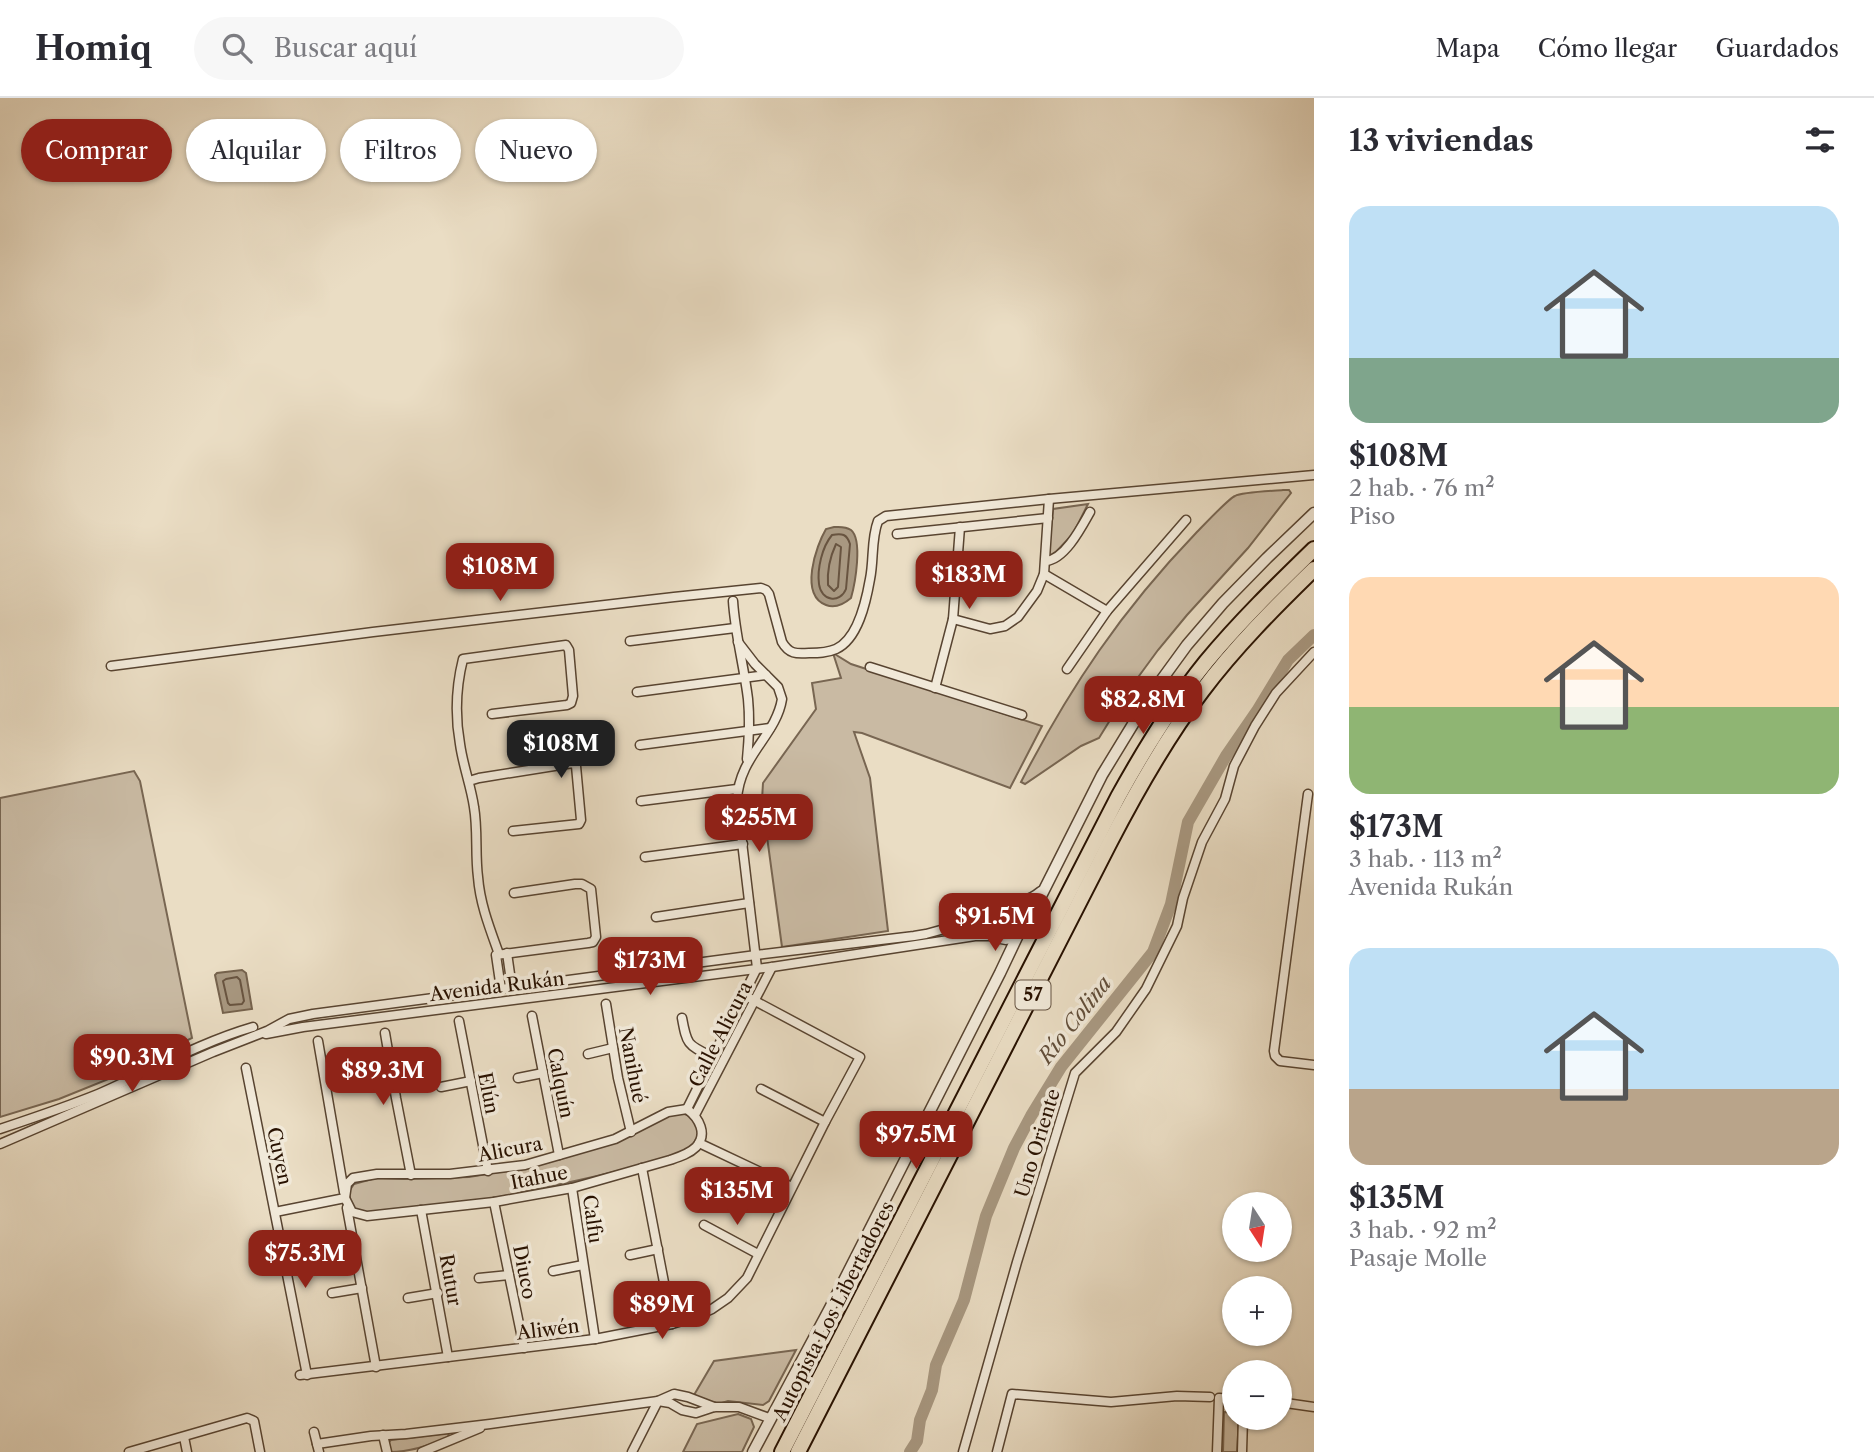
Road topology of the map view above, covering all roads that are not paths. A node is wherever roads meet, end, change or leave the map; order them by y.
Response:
1 (1314, 475) edge
2 (1049, 499) junction
3 (1090, 512) dead end
4 (1314, 513) edge
5 (1048, 518) junction
6 (1186, 520) dead end
7 (960, 527) junction
8 (897, 534) dead end
9 (1314, 549) edge
10 (1046, 561) junction
11 (1314, 569) edge
12 (1044, 574) junction
13 (733, 601) dead end
14 (1107, 611) junction
15 (953, 620) junction
16 (735, 628) junction
17 (630, 641) dead end
18 (738, 642) junction
19 (1314, 652) edge
20 (111, 666) dead end
21 (870, 667) dead end
22 (1067, 669) dead end
23 (766, 675) junction
24 (745, 678) junction
25 (935, 688) junction
26 (637, 692) dead end
27 (492, 714) dead end
28 (1022, 715) dead end
29 (770, 728) junction
30 (749, 732) junction
31 (640, 745) dead end
32 (747, 762) junction
33 (469, 781) junction
34 (737, 789) junction
35 (1308, 794) dead end
36 (641, 801) dead end
37 (513, 831) dead end
38 (743, 844) junction
39 (645, 857) dead end
40 (1044, 889) junction
41 (514, 893) dead end
42 (749, 903) junction
43 (1012, 905) junction
44 (656, 917) dead end
45 (988, 917) junction
46 (1024, 923) junction
47 (1018, 935) junction
48 (997, 937) junction
49 (869, 942) junction
50 (871, 952) junction
51 (501, 954) junction
52 (756, 955) junction
53 (772, 967) junction
54 (757, 968) junction
55 (1000, 973) junction
56 (603, 975) junction
57 (512, 988) junction
58 (605, 988) junction
59 (501, 989) junction
60 (744, 995) junction
61 (452, 996) junction
62 (755, 1000) junction
63 (606, 1004) dead end
64 (453, 1008) junction
65 (532, 1016) dead end
66 (682, 1018) dead end
67 (459, 1021) dead end
68 (253, 1027) dead end
69 (385, 1033) dead end
70 (252, 1037) junction
71 (318, 1041) dead end
72 (613, 1048) junction
73 (588, 1054) dead end
74 (713, 1057) junction
75 (389, 1062) junction
76 (1314, 1065) edge
77 (246, 1068) dead end
78 (356, 1068) dead end
79 (543, 1073) junction
80 (518, 1078) dead end
81 (471, 1081) junction
82 (442, 1087) dead end
83 (761, 1089) dead end
84 (687, 1109) junction
85 (695, 1115) junction
86 (825, 1122) junction
87 (0, 1129) edge
88 (631, 1132) junction
89 (699, 1143) junction
90 (0, 1144) edge
91 (559, 1155) junction
92 (642, 1168) junction
93 (488, 1171) junction
94 (411, 1175) junction
95 (792, 1187) junction
96 (572, 1188) junction
97 (345, 1198) junction
98 (494, 1202) junction
99 (421, 1210) junction
100 (275, 1212) junction
101 (704, 1226) dead end
102 (658, 1249) junction
103 (758, 1254) junction
104 (630, 1255) dead end
105 (583, 1265) junction
106 (553, 1271) dead end
107 (509, 1275) junction
108 (479, 1278) dead end
109 (362, 1288) junction
110 (332, 1293) dead end
111 (438, 1293) junction
112 (408, 1298) dead end
113 (672, 1324) junction
114 (595, 1339) junction
115 (524, 1348) junction
116 (448, 1357) junction
117 (376, 1367) junction
118 (304, 1375) joint
119 (688, 1397) junction
120 (1215, 1397) junction
121 (1222, 1398) edge
122 (658, 1401) junction
123 (1292, 1404) edge
124 (714, 1407) junction
125 (1314, 1407) edge
126 (682, 1410) junction
127 (769, 1418) junction
128 (489, 1424) junction
129 (1243, 1430) edge
130 (314, 1432) dead end
131 (383, 1435) junction
132 (184, 1437) junction
133 (318, 1448) edge
134 (129, 1452) edge
135 (187, 1452) edge
136 (261, 1452) edge
137 (387, 1452) edge
138 (422, 1452) edge
139 (632, 1452) edge
140 (753, 1452) edge
141 (782, 1452) edge
142 (798, 1452) edge
143 (963, 1452) edge
144 (997, 1452) edge
145 (1217, 1452) edge
146 (1242, 1452) edge

1 - 2 street
2 - 5 street
2 - 20 street
3 - 10 street
4 - 40 street
5 - 7 street
5 - 10 street
6 - 14 street
7 - 8 street
7 - 15 street
9 - 141 highway, Autopista Los Libertadores / 57
10 - 12 street
11 - 142 highway, Autopista Los Libertadores / 57
12 - 14 street
12 - 15 street
13 - 16 street
14 - 22 street
15 - 25 street
16 - 17 street
16 - 18 street
18 - 23 street
18 - 24 street
19 - 143 street, Uno Oriente
21 - 25 street
23 - 24 street
23 - 29 street
24 - 26 street
24 - 30 street
25 - 28 street
27 - 33 street
29 - 30 street
29 - 32 street
30 - 31 street
30 - 32 street
32 - 34 street
33 - 37 street
33 - 51 street
34 - 36 street
34 - 38 street
35 - 76 street
38 - 39 street
38 - 42 street
40 - 43 street
40 - 46 street
41 - 51 street
42 - 44 street
42 - 52 street
43 - 45 street
43 - 46 street
45 - 48 street
45 - 49 street, Avenida Rukán
46 - 47 street
47 - 48 street
47 - 55 street
48 - 50 street, Avenida Rukán
48 - 55 street
49 - 50 street
49 - 52 street, Avenida Rukán
50 - 53 street, Avenida Rukán
51 - 57 street
51 - 59 street
52 - 54 street
52 - 56 street, Avenida Rukán
53 - 54 street, Avenida Rukán
53 - 62 street, Calle Alicura
54 - 58 street, Avenida Rukán
54 - 60 street, Calle Alicura
55 - 127 street
56 - 57 street, Avenida Rukán
56 - 58 street
57 - 59 street, Avenida Rukán
58 - 64 street, Avenida Rukán
59 - 61 street, Avenida Rukán
60 - 62 street
60 - 74 street, Calle Alicura
61 - 64 street
61 - 70 street, Avenida Rukán
62 - 85 street, Calle Alicura
62 - 86 street, Aliwén
63 - 72 street, Nanihué
64 - 70 street, Avenida Rukán
65 - 79 street, Calquín
66 - 74 street
67 - 81 street, Elún
68 - 87 street
69 - 75 street
70 - 90 street, Avenida Rukán
71 - 97 street
72 - 73 street
72 - 88 street, Nanihué
74 - 84 street, Calle Alicura
75 - 78 street
75 - 94 street
77 - 100 street, Cuyen
79 - 80 street
79 - 91 street, Calquín
81 - 82 street
81 - 93 street, Elún
83 - 86 street
84 - 85 street
84 - 88 street, Alicura
85 - 89 street
86 - 95 street, Aliwén
88 - 91 street, Alicura
89 - 92 street, Itahue
89 - 95 street
91 - 93 street, Alicura
92 - 96 street, Itahue
92 - 102 street
93 - 94 street, Alicura
94 - 97 street, Alicura
95 - 103 street, Aliwén
96 - 98 street, Itahue
96 - 105 street, Calfu
97 - 99 street, Itahue
97 - 100 street
97 - 109 street
98 - 99 street, Itahue
98 - 107 street, Diuco
99 - 111 street, Rutur
100 - 118 street, Cuyen
101 - 103 street
102 - 104 street
102 - 113 street
103 - 113 street, Aliwén
105 - 106 street
105 - 114 street, Calfu
107 - 108 street
107 - 115 street, Diuco
109 - 110 street
109 - 117 street
111 - 112 street
111 - 116 street, Rutur
113 - 114 street, Aliwén
114 - 115 street, Aliwén
115 - 116 street, Aliwén
116 - 117 street, Aliwén
117 - 118 street, Aliwén
119 - 122 street
119 - 124 street
119 - 126 street
120 - 121 street
120 - 144 street
120 - 145 street
122 - 126 street
122 - 128 street
122 - 139 street
123 - 125 street
124 - 126 street
124 - 127 street
127 - 140 street
128 - 131 street
128 - 138 street
129 - 146 street
130 - 133 street
131 - 133 street
131 - 137 street
132 - 134 street
132 - 135 street
132 - 136 street

